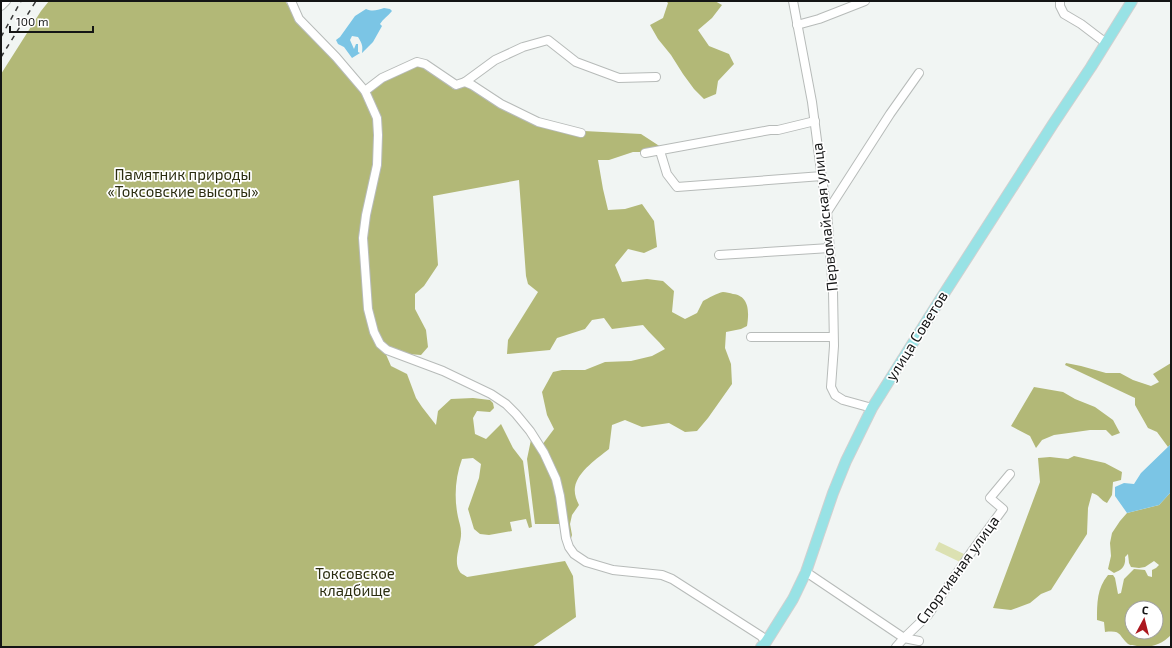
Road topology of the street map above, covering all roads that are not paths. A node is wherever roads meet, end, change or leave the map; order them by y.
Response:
1 (6, 1) edge
2 (291, 1) edge
3 (793, 1) edge
4 (865, 1) edge
5 (1060, 1) edge
6 (1132, 1) edge
7 (1, 6) edge
8 (797, 25) junction
9 (1106, 43) junction
10 (919, 73) dead end
11 (656, 77) dead end
12 (464, 82) junction
13 (365, 91) junction
14 (815, 121) junction
15 (581, 133) dead end
16 (660, 151) junction
17 (645, 153) dead end
18 (822, 176) junction
19 (827, 212) junction
20 (830, 248) junction
21 (719, 255) dead end
22 (752, 337) dead end
23 (833, 337) junction
24 (872, 408) junction
25 (1010, 474) dead end
26 (806, 572) junction
27 (904, 638) junction
28 (920, 642) dead end
29 (763, 644) edge
30 (896, 647) edge

1 - 7 street
2 - 13 street
3 - 8 street, Первомайская улица
4 - 8 street
5 - 9 street
6 - 9 main road, улица Советов
8 - 14 street, Первомайская улица
9 - 24 main road, улица Советов
10 - 19 street
11 - 12 street
12 - 13 street
12 - 15 street
13 - 29 street
14 - 16 street
14 - 18 street, Первомайская улица
16 - 17 street
16 - 18 street
18 - 19 street, Первомайская улица
19 - 20 street, Первомайская улица
20 - 21 street
20 - 23 street, Первомайская улица
22 - 23 street
23 - 24 street, Первомайская улица
24 - 26 main road, улица Советов
25 - 27 street, Спортивная улица
26 - 27 street
26 - 29 main road, улица Советов
27 - 28 street
27 - 30 street, Спортивная улица

